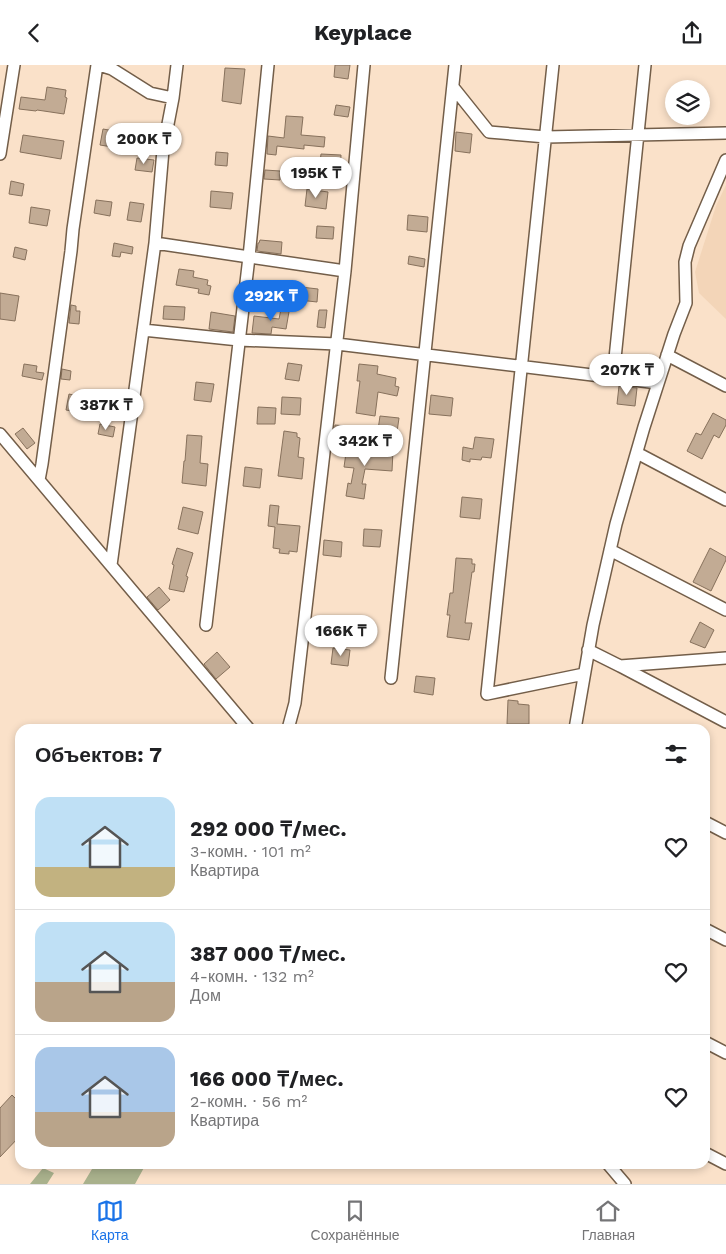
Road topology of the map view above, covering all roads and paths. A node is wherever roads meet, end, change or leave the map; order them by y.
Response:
1 (14, 65) edge
2 (98, 65) edge
3 (177, 65) edge
4 (268, 65) edge
5 (364, 65) edge
6 (455, 65) edge
7 (553, 65) edge
8 (645, 65) edge
9 (453, 87) junction
10 (173, 98) junction
11 (726, 133) edge
12 (638, 135) junction
13 (546, 137) junction
14 (0, 154) edge
15 (726, 160) edge
16 (154, 243) junction
17 (248, 257) junction
18 (346, 271) junction
19 (143, 330) junction
20 (239, 340) junction
21 (337, 344) junction
22 (424, 355) junction
23 (667, 355) junction
24 (522, 367) junction
25 (613, 378) junction
26 (658, 383) junction
27 (726, 386) edge
28 (0, 434) edge
29 (636, 453) junction
30 (39, 480) junction
31 (726, 499) edge
32 (610, 550) junction
33 (111, 565) junction
34 (726, 610) edge
35 (206, 625) dead end
36 (588, 650) junction
37 (726, 659) edge
38 (620, 666) junction
39 (584, 674) junction
40 (391, 678) dead end
41 (726, 722) edge
42 (245, 724) edge
43 (289, 724) edge
44 (576, 724) edge
45 (710, 825) edge
46 (726, 833) edge
47 (710, 932) edge
48 (726, 940) edge
49 (710, 1045) edge
50 (726, 1053) edge
51 (710, 1156) edge
52 (726, 1164) edge
53 (612, 1169) edge
54 (626, 1184) edge

1 - 14 street
2 - 10 street
2 - 30 street
3 - 10 street
4 - 17 street
5 - 18 street
6 - 9 street
7 - 13 street
8 - 12 street
9 - 13 street
9 - 22 street
10 - 16 street
11 - 12 street
12 - 13 street
12 - 25 street
13 - 24 street
15 - 23 street
16 - 17 street
16 - 19 street
17 - 18 street
17 - 20 street
18 - 21 street
19 - 20 street
19 - 33 street
20 - 21 street
20 - 35 street
21 - 22 street
21 - 43 street
22 - 24 street
22 - 40 street
23 - 26 street
23 - 27 street
24 - 25 street
24 - 39 street
25 - 26 street
26 - 29 street
28 - 30 street
29 - 31 street
29 - 32 street
30 - 33 street
32 - 34 street
32 - 36 street
33 - 42 street
36 - 38 street
36 - 39 street
37 - 38 street
38 - 41 street
39 - 44 street
45 - 46 street
47 - 48 street
49 - 50 street
51 - 52 street
53 - 54 street

